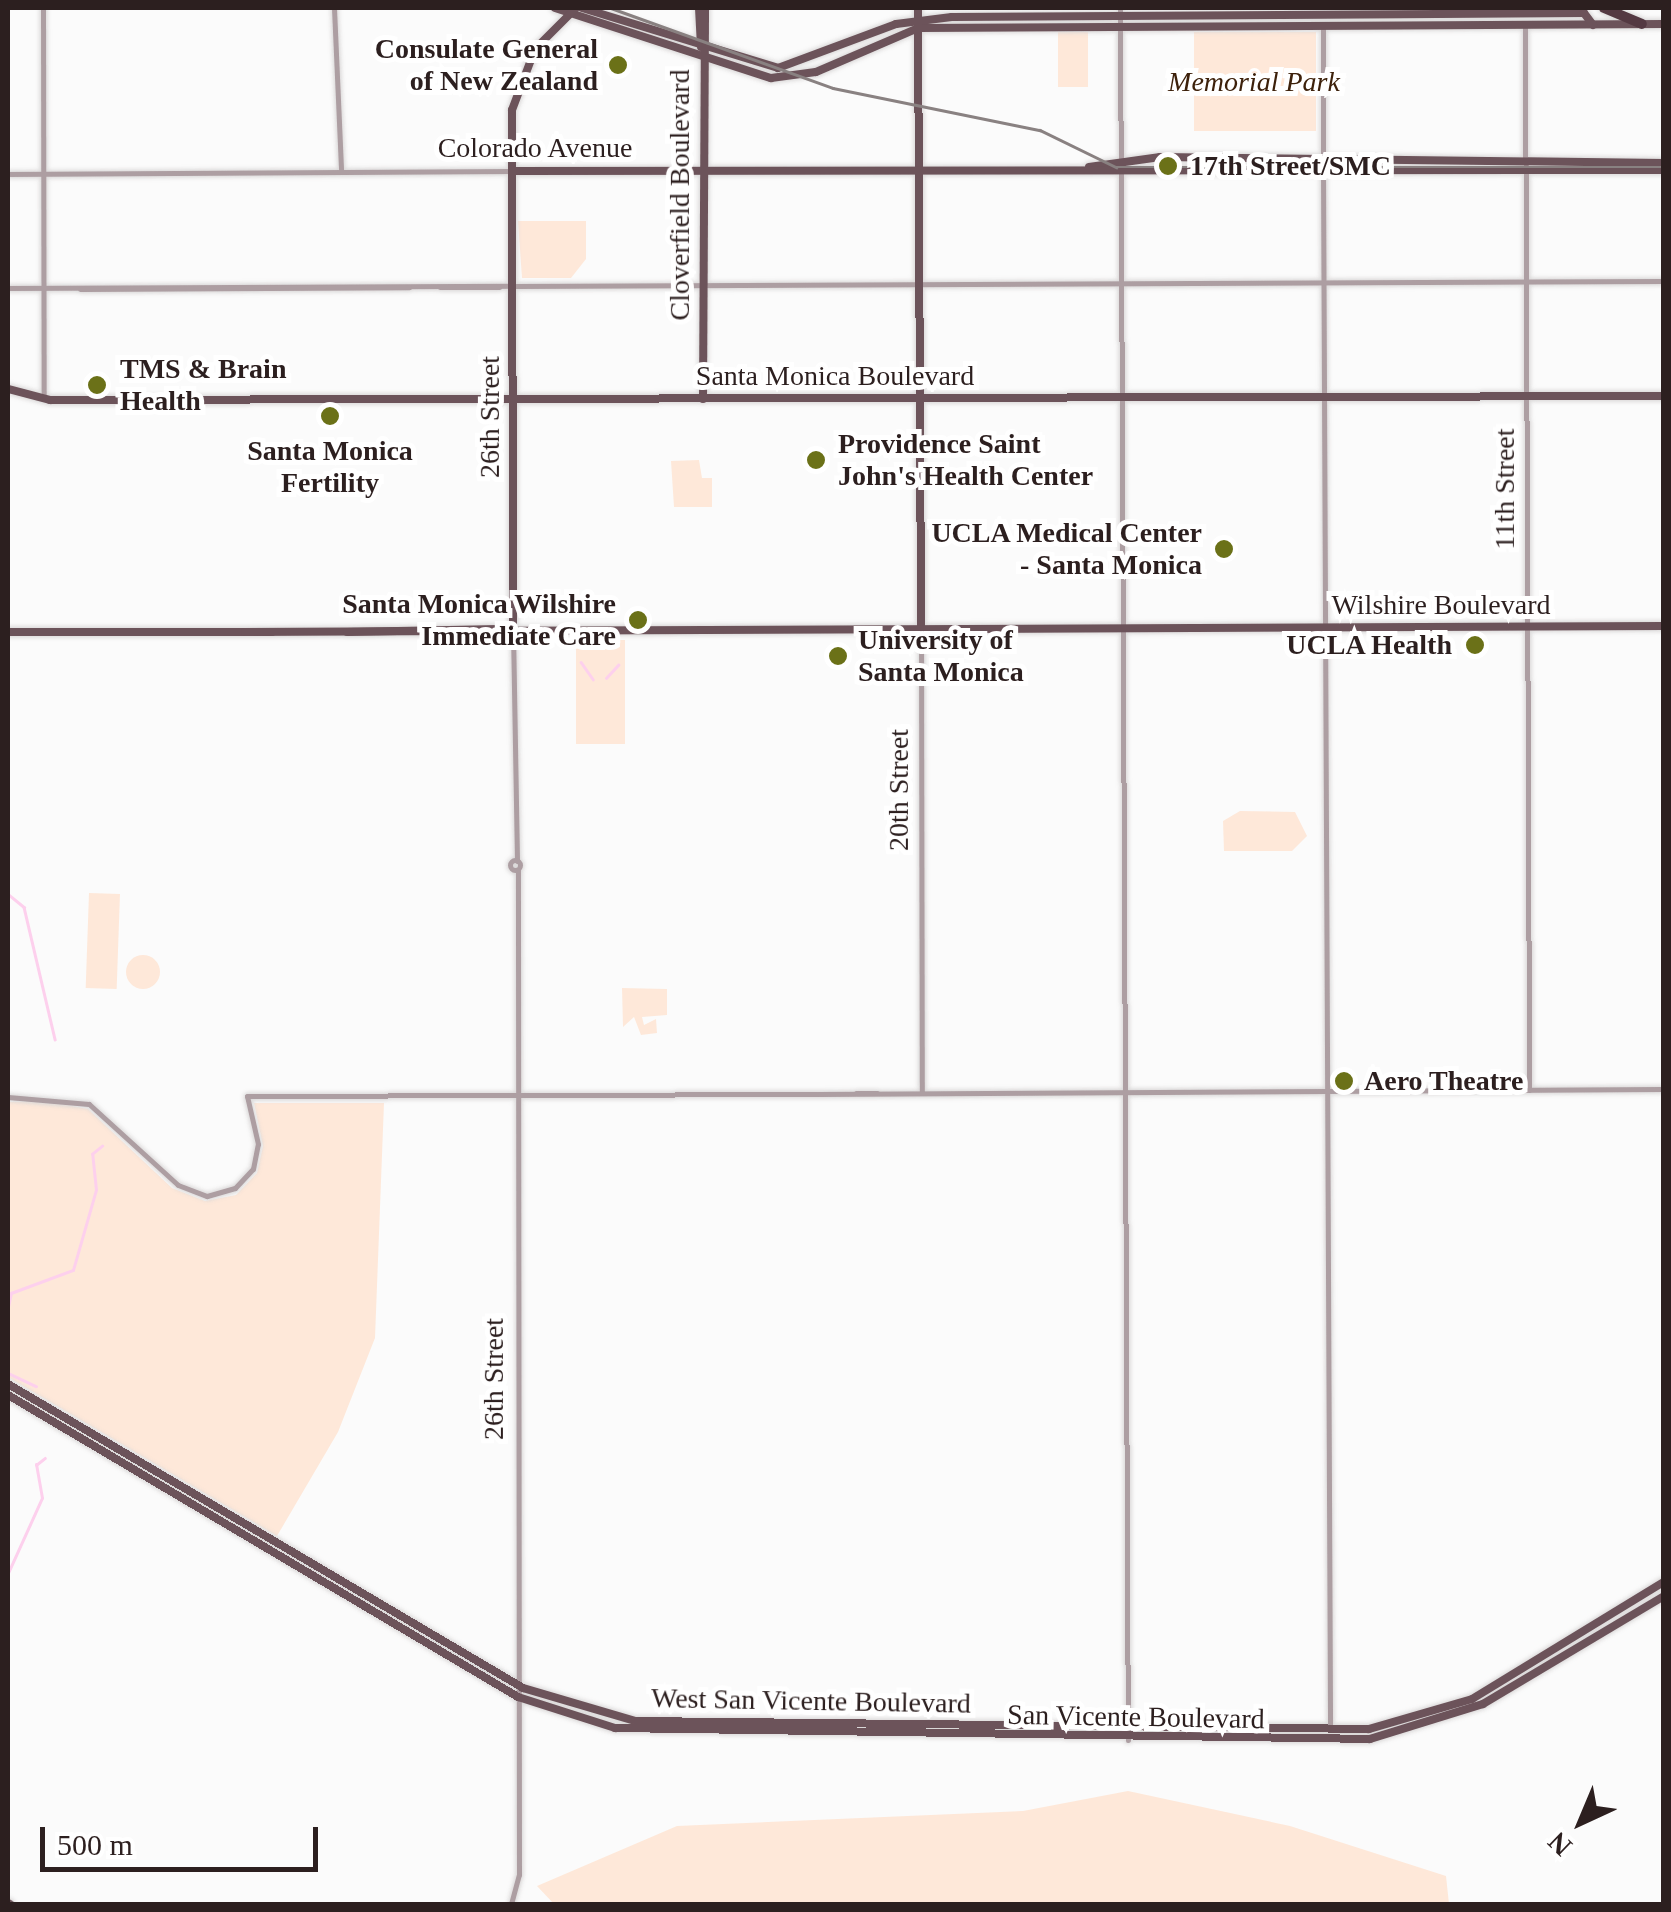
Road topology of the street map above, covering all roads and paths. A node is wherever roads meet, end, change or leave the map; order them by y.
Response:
1 (42, 8) edge
2 (334, 8) edge
3 (555, 8) edge
4 (702, 8) edge
5 (918, 8) edge
6 (1604, 8) edge
7 (576, 10) edge
8 (1323, 11) edge
9 (1525, 16) edge
10 (1120, 17) edge
11 (557, 24) junction
12 (918, 24) junction
13 (1642, 24) junction
14 (1664, 24) edge
15 (1323, 26) junction
16 (702, 56) junction
17 (1664, 166) edge
18 (1121, 167) junction
19 (1323, 167) junction
20 (1526, 167) junction
21 (918, 169) junction
22 (702, 170) junction
23 (342, 171) junction
24 (512, 171) junction
25 (44, 172) junction
26 (8, 174) edge
27 (1664, 281) edge
28 (1324, 282) junction
29 (1526, 282) junction
30 (1121, 283) junction
31 (919, 284) junction
32 (512, 285) junction
33 (702, 285) junction
34 (43, 287) junction
35 (8, 288) edge
36 (8, 389) edge
37 (1324, 396) junction
38 (1527, 396) junction
39 (1664, 396) edge
40 (920, 398) junction
41 (1122, 398) junction
42 (703, 399) junction
43 (44, 400) junction
44 (512, 400) junction
45 (1664, 626) edge
46 (1528, 627) junction
47 (1123, 628) junction
48 (1326, 628) junction
49 (920, 630) junction
50 (8, 632) edge
51 (513, 632) junction
52 (1664, 1089) edge
53 (1529, 1090) junction
54 (1328, 1091) junction
55 (1125, 1092) junction
56 (922, 1093) junction
57 (515, 1095) junction
58 (8, 1097) edge
59 (8, 1384) edge
60 (8, 1395) edge
61 (1664, 1582) edge
62 (1664, 1596) edge
63 (518, 1684) junction
64 (518, 1696) junction
65 (1128, 1728) junction
66 (1328, 1736) junction
67 (1128, 1740) junction
68 (512, 1904) edge

1 - 25 street
2 - 23 street
3 - 7 main road
3 - 11 main road
4 - 16 main road, Cloverfield Boulevard
5 - 12 main road, 20th Street
6 - 13 highway
7 - 11 main road, 26th Street
7 - 16 main road
7 - 16 main road
8 - 9 main road
8 - 10 main road
8 - 15 street
9 - 13 main road
9 - 15 main road
9 - 20 street, 11th Street
10 - 12 main road
10 - 15 main road
10 - 18 street
11 - 24 main road, 26th Street
12 - 16 main road
12 - 21 main road, 20th Street
13 - 14 main road
15 - 19 street
16 - 22 main road, Cloverfield Boulevard
17 - 20 main road, Colorado Avenue
18 - 19 main road, Colorado Avenue
18 - 19 main road, Colorado Avenue
18 - 21 main road, Colorado Avenue
18 - 30 street
19 - 20 main road, Colorado Avenue
19 - 28 street
20 - 29 street, 11th Street
21 - 22 main road, Colorado Avenue
21 - 31 main road, 20th Street
22 - 24 main road, Colorado Avenue
22 - 33 main road, Cloverfield Boulevard
23 - 24 street, Colorado Avenue
23 - 25 street, Colorado Avenue
24 - 32 main road, 26th Street
25 - 26 street, Colorado Avenue
25 - 34 street
27 - 29 street
28 - 29 street
28 - 30 street
28 - 37 street
29 - 38 street, 11th Street
30 - 31 street
30 - 41 street
31 - 33 street
31 - 40 main road, 20th Street
32 - 33 street
32 - 34 street
32 - 44 main road, 26th Street
33 - 42 main road, Cloverfield Boulevard
34 - 35 street
34 - 43 street
36 - 43 main road, Santa Monica Boulevard
37 - 38 main road, Santa Monica Boulevard
37 - 41 main road, Santa Monica Boulevard
37 - 48 street
38 - 39 main road, Santa Monica Boulevard
38 - 46 street, 11th Street
40 - 41 main road, Santa Monica Boulevard
40 - 42 main road, Santa Monica Boulevard
40 - 49 main road, 20th Street
41 - 47 street
42 - 44 main road, Santa Monica Boulevard
43 - 44 main road, Santa Monica Boulevard
44 - 51 main road, 26th Street
45 - 46 main road, Wilshire Boulevard
46 - 48 main road, Wilshire Boulevard
46 - 53 street, 11th Street
47 - 48 main road, Wilshire Boulevard
47 - 49 main road, Wilshire Boulevard
47 - 55 street
48 - 54 street
49 - 51 main road, Wilshire Boulevard
49 - 56 street, 20th Street
50 - 51 main road, Wilshire Boulevard
51 - 57 street, 26th Street
52 - 53 street
53 - 54 street
54 - 55 street
54 - 66 street
55 - 56 street
55 - 65 street
56 - 57 street
57 - 58 street
57 - 63 street, 26th Street
59 - 63 main road, West San Vicente Boulevard
60 - 64 main road
61 - 66 main road, West San Vicente Boulevard
62 - 66 main road, San Vicente Boulevard
63 - 64 street, 26th Street
63 - 65 main road, West San Vicente Boulevard
64 - 67 main road, San Vicente Boulevard
64 - 68 street, 26th Street
65 - 66 main road, West San Vicente Boulevard
65 - 67 street
66 - 67 main road, San Vicente Boulevard

